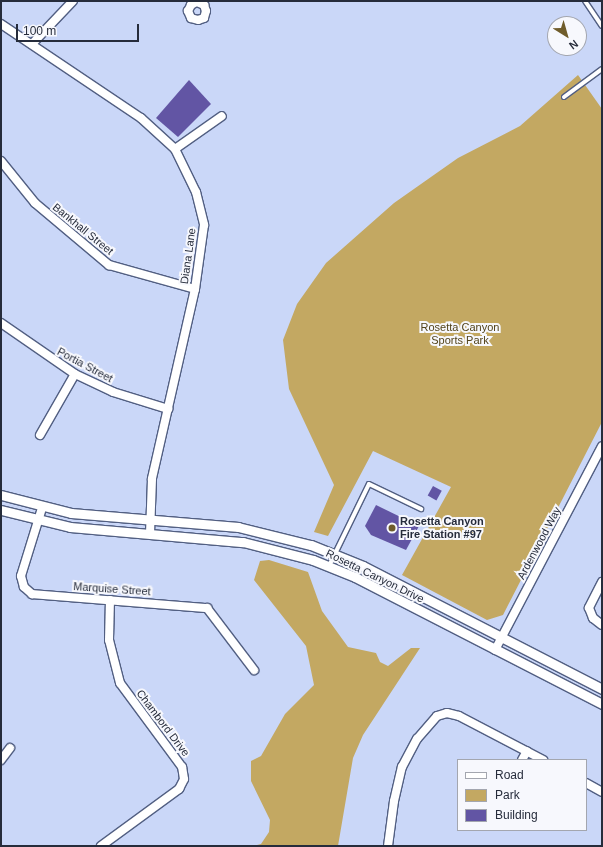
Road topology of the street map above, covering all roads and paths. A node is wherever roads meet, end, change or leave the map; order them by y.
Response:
1 (73, 1) edge
2 (585, 1) edge
3 (1, 24) edge
4 (602, 26) edge
5 (32, 44) junction
6 (602, 69) edge
7 (564, 97) dead end
8 (222, 116) dead end
9 (175, 149) junction
10 (1, 161) edge
11 (195, 289) junction
12 (1, 323) edge
13 (75, 374) junction
14 (168, 409) junction
15 (40, 435) dead end
16 (602, 446) edge
17 (1, 495) edge
18 (42, 508) junction
19 (421, 509) dead end
20 (1, 510) edge
21 (150, 520) junction
22 (38, 521) junction
23 (150, 534) junction
24 (334, 553) junction
25 (329, 566) junction
26 (602, 582) edge
27 (110, 600) junction
28 (602, 625) edge
29 (502, 638) junction
30 (495, 650) junction
31 (254, 670) dead end
32 (602, 689) edge
33 (602, 704) edge
34 (10, 748) dead end
35 (527, 751) junction
36 (523, 759) edge
37 (541, 759) edge
38 (1, 760) edge
39 (587, 784) edge
40 (602, 792) edge
41 (101, 846) edge
42 (388, 846) edge

1 - 5 street
2 - 4 lane
3 - 5 street, Diana Lane
5 - 9 street, Diana Lane
6 - 7 lane
8 - 9 street
9 - 11 street, Diana Lane
10 - 11 street, Bankhall Street
11 - 14 street, Diana Lane
12 - 13 street, Portia Street
13 - 14 street, Portia Street
13 - 15 street
14 - 21 street, Diana Lane
16 - 29 street, Ardenwood Way
17 - 18 street, Rosetta Canyon Drive
18 - 21 street, Rosetta Canyon Drive
18 - 22 street, Marquise Street
19 - 24 lane
20 - 22 street, Rosetta Canyon Drive
21 - 23 street, Diana Lane
21 - 24 street, Rosetta Canyon Drive
22 - 23 street, Rosetta Canyon Drive
22 - 27 street, Marquise Street
23 - 25 street, Rosetta Canyon Drive
24 - 25 lane
24 - 29 street, Rosetta Canyon Drive
25 - 30 street, Rosetta Canyon Drive
26 - 28 street
27 - 31 street, Marquise Street
27 - 41 street, Chambord Drive
29 - 30 street, Ardenwood Way
29 - 32 street, Rosetta Canyon Drive
30 - 33 street, Rosetta Canyon Drive
34 - 38 street
35 - 36 street
35 - 37 street
35 - 42 street
39 - 40 street

